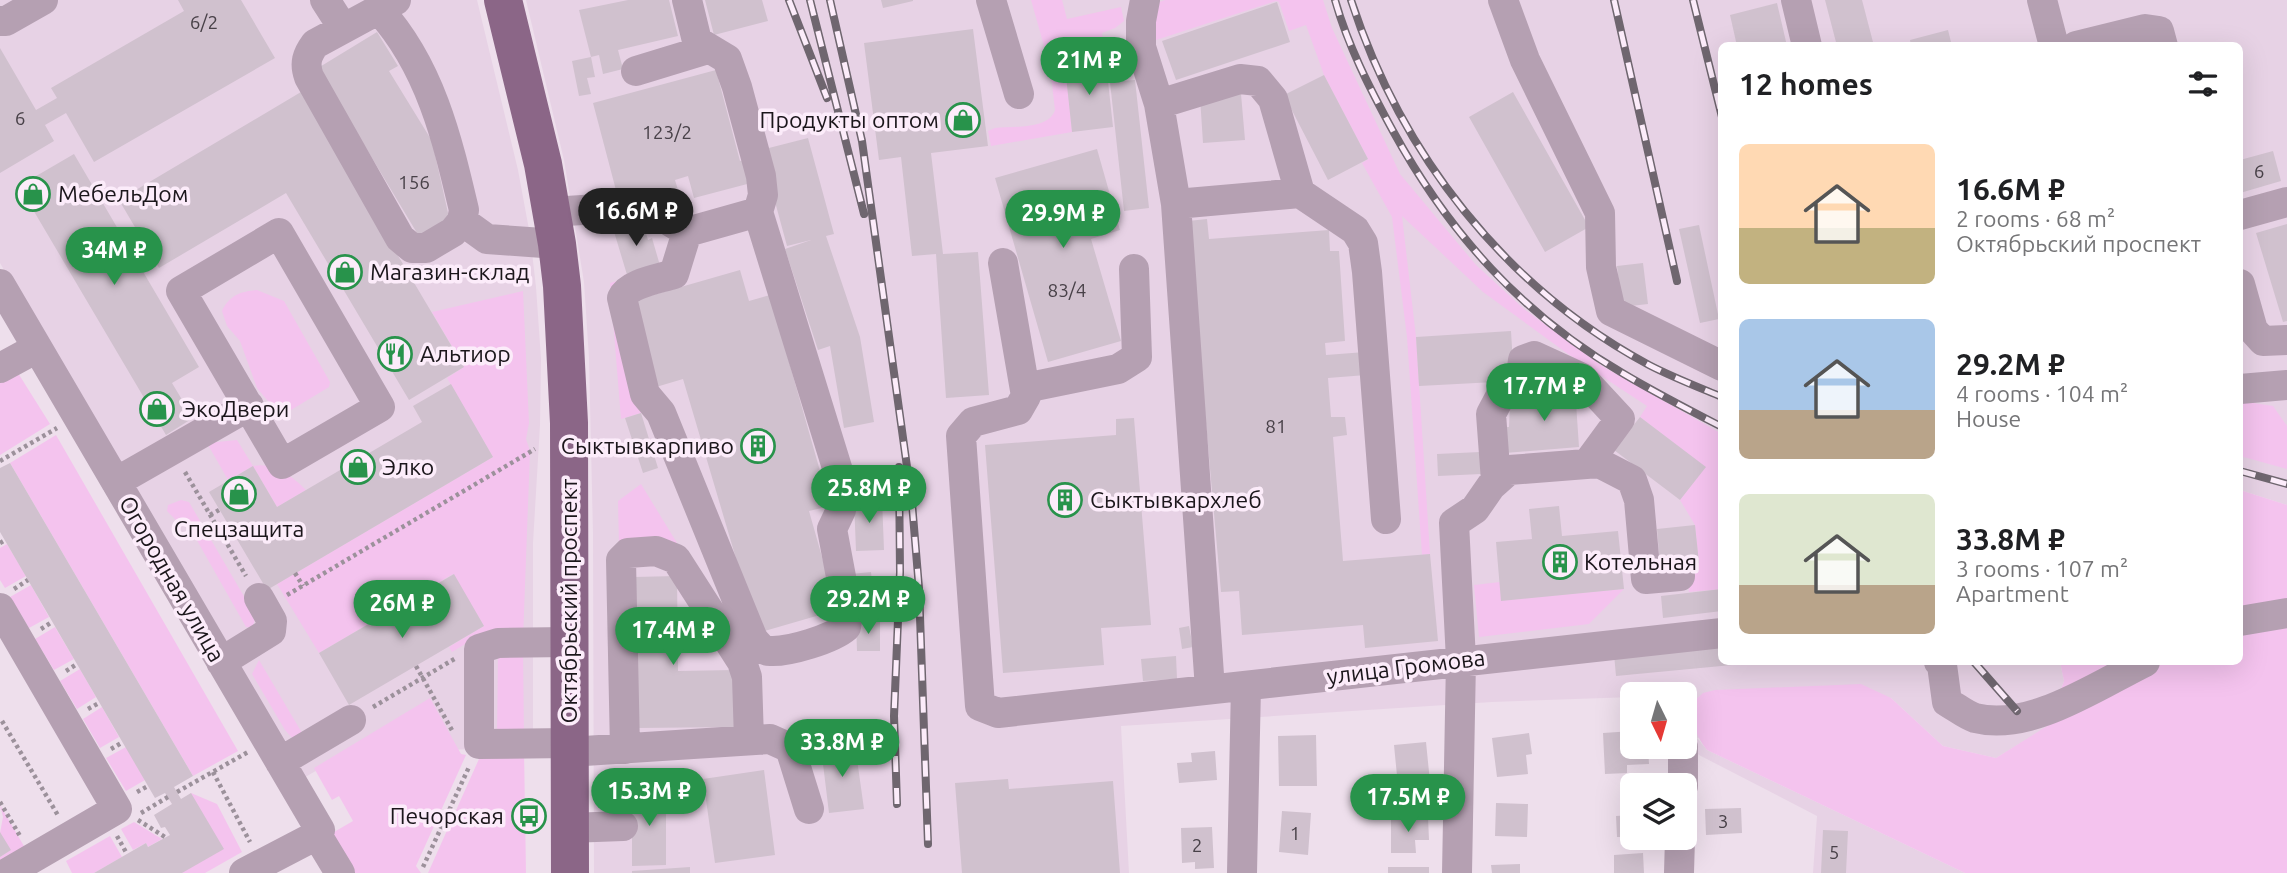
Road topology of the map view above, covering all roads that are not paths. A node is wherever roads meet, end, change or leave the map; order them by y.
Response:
1 (43, 0) edge
2 (325, 0) edge
3 (503, 0) edge
4 (687, 0) edge
5 (991, 0) edge
6 (1145, 0) edge
7 (1503, 0) edge
8 (1796, 0) edge
9 (2042, 0) edge
10 (388, 5) edge
11 (2, 25) edge
12 (343, 28) junction
13 (1806, 42) edge
14 (2053, 42) edge
15 (2092, 42) edge
16 (2162, 42) edge
17 (708, 50) junction
18 (636, 71) dead end
19 (1019, 94) dead end
20 (1159, 104) junction
21 (1300, 193) junction
22 (2287, 202) edge
23 (1176, 204) junction
24 (758, 212) junction
25 (2243, 214) edge
26 (462, 221) junction
27 (554, 228) junction
28 (687, 232) junction
29 (1003, 263) dead end
30 (1134, 269) dead end
31 (0, 284) edge
32 (2243, 295) edge
33 (2287, 340) edge
34 (37, 348) junction
35 (1718, 364) edge
36 (0, 368) edge
37 (2287, 385) edge
38 (1025, 388) junction
39 (2243, 388) edge
40 (248, 406) junction
41 (1587, 464) junction
42 (1496, 481) junction
43 (116, 482) junction
44 (1386, 519) dead end
45 (1680, 576) dead end
46 (262, 603) road end
47 (0, 608) edge
48 (2287, 613) edge
49 (2243, 620) edge
50 (1718, 633) edge
51 (568, 642) junction
52 (1461, 660) junction
53 (220, 662) junction
54 (1942, 665) edge
55 (2139, 665) edge
56 (1246, 685) junction
57 (1210, 689) junction
58 (351, 720) road end
59 (749, 740) junction
60 (569, 747) junction
61 (625, 749) junction
62 (274, 752) junction
63 (808, 809) dead end
64 (622, 826) dead end
65 (569, 828) junction
66 (317, 835) junction
67 (1680, 850) edge
68 (253, 868) edge
69 (7, 873) edge
70 (340, 873) edge
71 (570, 873) edge
72 (1242, 873) edge
73 (1457, 873) edge
74 (1679, 873) edge

1 - 11 street
2 - 12 street
3 - 27 main road, Октябрьский проспект
4 - 17 street
5 - 19 street
6 - 20 street
7 - 35 street
8 - 13 street
9 - 14 street
10 - 12 street
10 - 26 street
12 - 26 street
15 - 16 street
17 - 18 street
17 - 24 street
20 - 21 street
20 - 23 street
21 - 23 street
21 - 44 street
22 - 25 street
23 - 57 street
24 - 28 street
24 - 28 street
26 - 27 street
27 - 28 street
27 - 51 main road, Октябрьский проспект
29 - 38 street
30 - 38 street
31 - 34 street, Огородная улица
32 - 33 street
34 - 36 street
34 - 43 street, Огородная улица
37 - 39 street
38 - 57 street, улица Громова
40 - 40 street
40 - 43 street
41 - 42 street
41 - 42 street
41 - 45 street
42 - 52 street
43 - 53 street, Огородная улица
46 - 53 street
47 - 69 street
48 - 49 street
50 - 52 street, улица Громова
51 - 60 main road, Октябрьский проспект
51 - 60 street
52 - 56 street, улица Громова
52 - 73 street
53 - 62 street, Огородная улица
54 - 55 street
56 - 57 street, улица Громова
56 - 72 street
58 - 62 street
59 - 61 street
59 - 61 street
59 - 63 street
60 - 61 street
60 - 65 main road, Октябрьский проспект
62 - 66 street, Огородная улица
64 - 65 street
65 - 71 main road, Октябрьский проспект
66 - 68 street
66 - 70 street, Огородная улица
67 - 74 street

